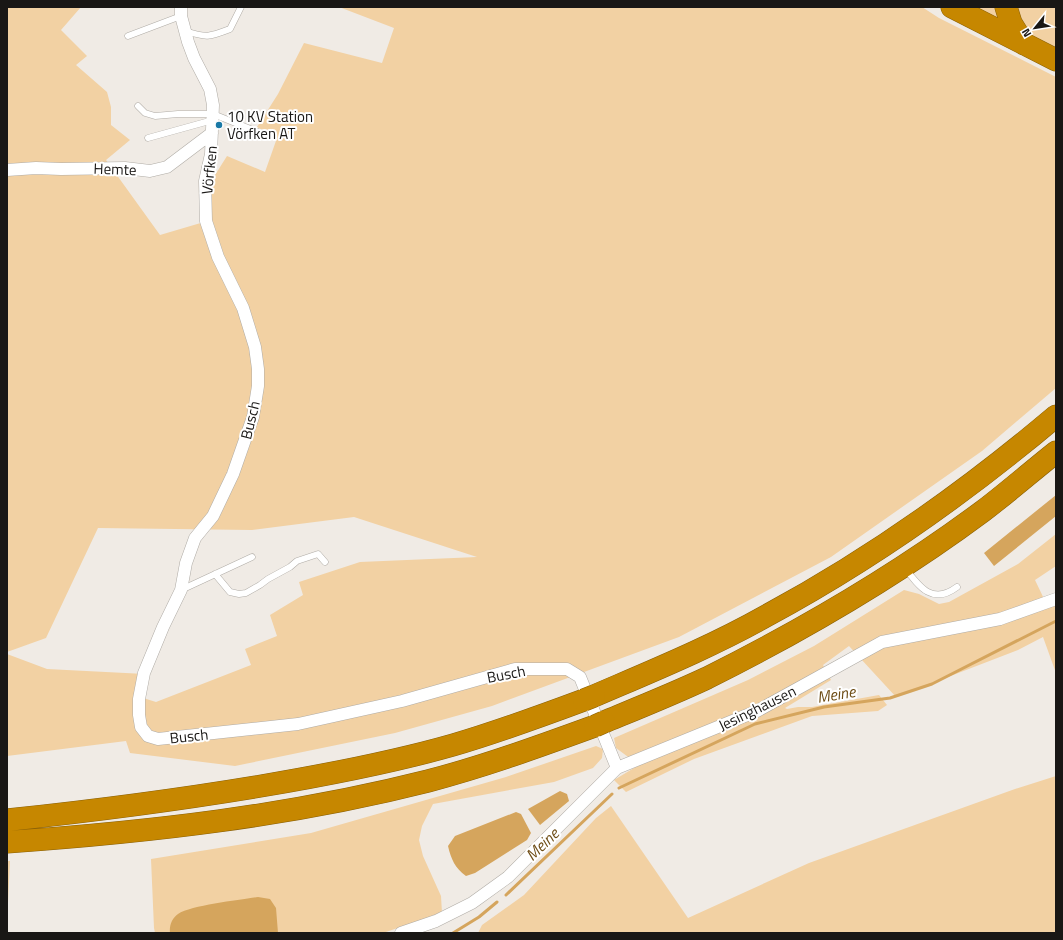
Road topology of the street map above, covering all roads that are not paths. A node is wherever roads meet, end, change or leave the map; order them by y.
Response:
1 (241, 7) edge
2 (952, 7) edge
3 (1006, 7) edge
4 (181, 12) edge
5 (185, 31) junction
6 (128, 36) dead end
7 (1024, 44) junction
8 (1056, 60) edge
9 (138, 106) dead end
10 (213, 117) junction
11 (212, 133) junction
12 (268, 136) dead end
13 (148, 138) dead end
14 (7, 170) edge
15 (243, 308) joint
16 (1056, 416) edge
17 (1056, 452) edge
18 (252, 558) dead end
19 (325, 562) dead end
20 (903, 566) junction
21 (215, 574) junction
22 (957, 588) dead end
23 (180, 590) junction
24 (1056, 599) edge
25 (617, 768) junction
26 (7, 820) edge
27 (7, 842) edge
28 (401, 933) edge

1 - 5 lane
2 - 7 highway
3 - 7 highway
4 - 5 street, Vörfken
4 - 6 lane
5 - 10 street, Vörfken
7 - 8 highway
9 - 10 lane
10 - 11 street, Vörfken
10 - 12 lane
10 - 13 lane
11 - 14 street, Hemte
11 - 15 street, Vörfken
15 - 23 street, Busch
16 - 26 highway
17 - 20 highway
18 - 21 lane
19 - 21 lane
20 - 22 lane
20 - 27 highway
21 - 23 lane
23 - 25 street, Busch
24 - 25 street, Jesinghausen
25 - 28 street

